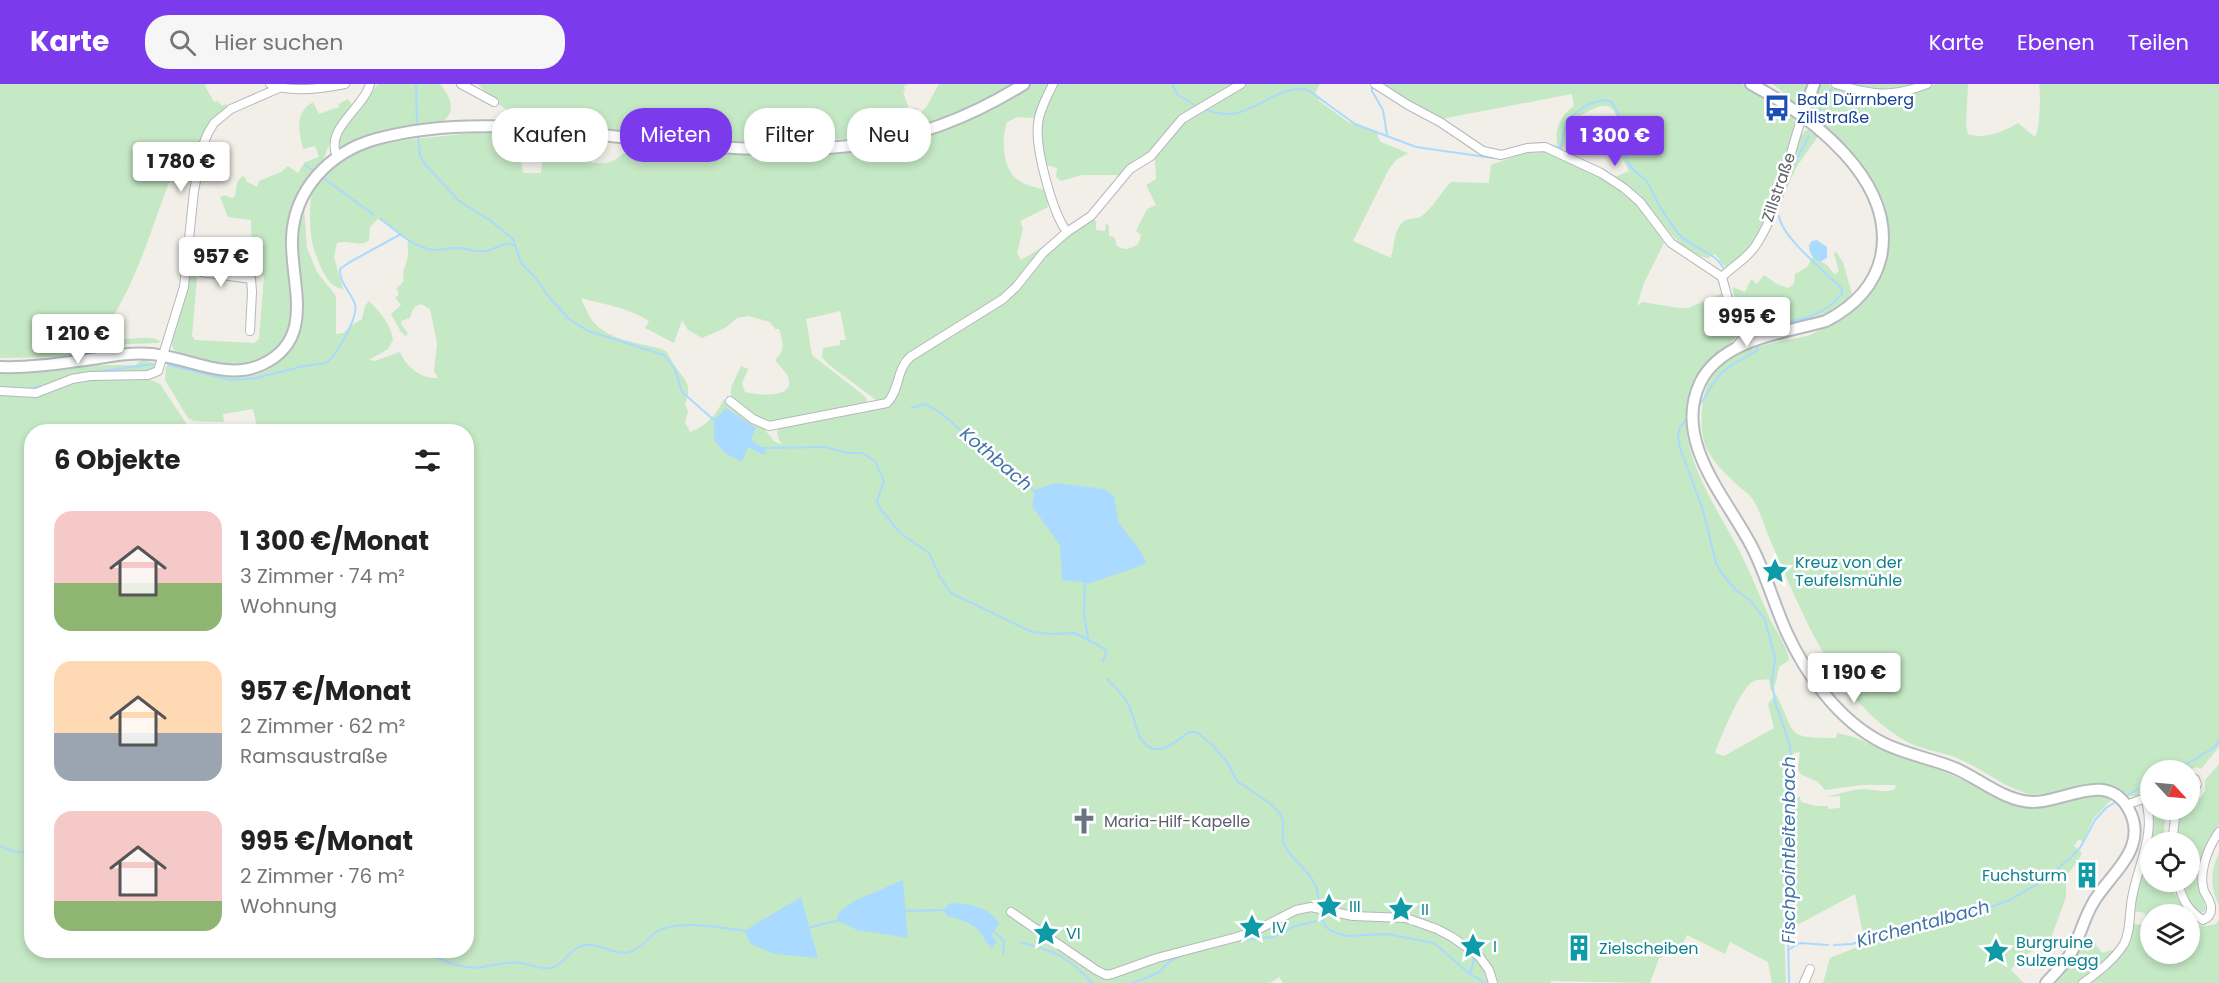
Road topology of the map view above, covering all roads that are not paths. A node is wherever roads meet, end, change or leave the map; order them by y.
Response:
1 (267, 84) edge
2 (345, 84) edge
3 (370, 84) edge
4 (461, 84) edge
5 (1024, 84) edge
6 (1053, 84) edge
7 (1241, 84) edge
8 (1751, 84) edge
9 (1814, 84) edge
10 (1836, 84) edge
11 (1927, 84) edge
12 (1377, 85) edge
13 (279, 88) junction
14 (259, 96) junction
15 (494, 102) dead end
16 (1803, 117) junction
17 (337, 156) junction
18 (1067, 232) junction
19 (189, 243) junction
20 (1724, 275) junction
21 (1748, 330) junction
22 (250, 331) dead end
23 (1764, 338) junction
24 (1735, 348) junction
25 (163, 355) junction
26 (0, 367) edge
27 (0, 391) edge
28 (730, 401) dead end
29 (2140, 800) edge
30 (2126, 805) junction
31 (2149, 820) edge
32 (2219, 832) edge
33 (2180, 892) edge
34 (1011, 912) dead end
35 (1810, 969) dead end
36 (1492, 982) edge
37 (1804, 983) edge
38 (2046, 983) edge
39 (2084, 983) edge

1 - 13 street
1 - 14 street
2 - 13 street
3 - 17 street
4 - 15 street
5 - 17 main road
6 - 18 street
7 - 18 street
8 - 16 main road
9 - 16 main road, Zillstraße
10 - 11 street
12 - 20 street
13 - 14 street
14 - 19 street
16 - 20 street, Zillstraße
16 - 23 main road
17 - 25 main road
18 - 28 street
19 - 22 street
19 - 25 street
20 - 21 street
21 - 23 street
21 - 24 street
23 - 24 main road
24 - 30 main road
25 - 26 main road
25 - 27 street
29 - 30 street
30 - 38 main road
31 - 39 street
32 - 33 street
34 - 36 street
35 - 37 street

